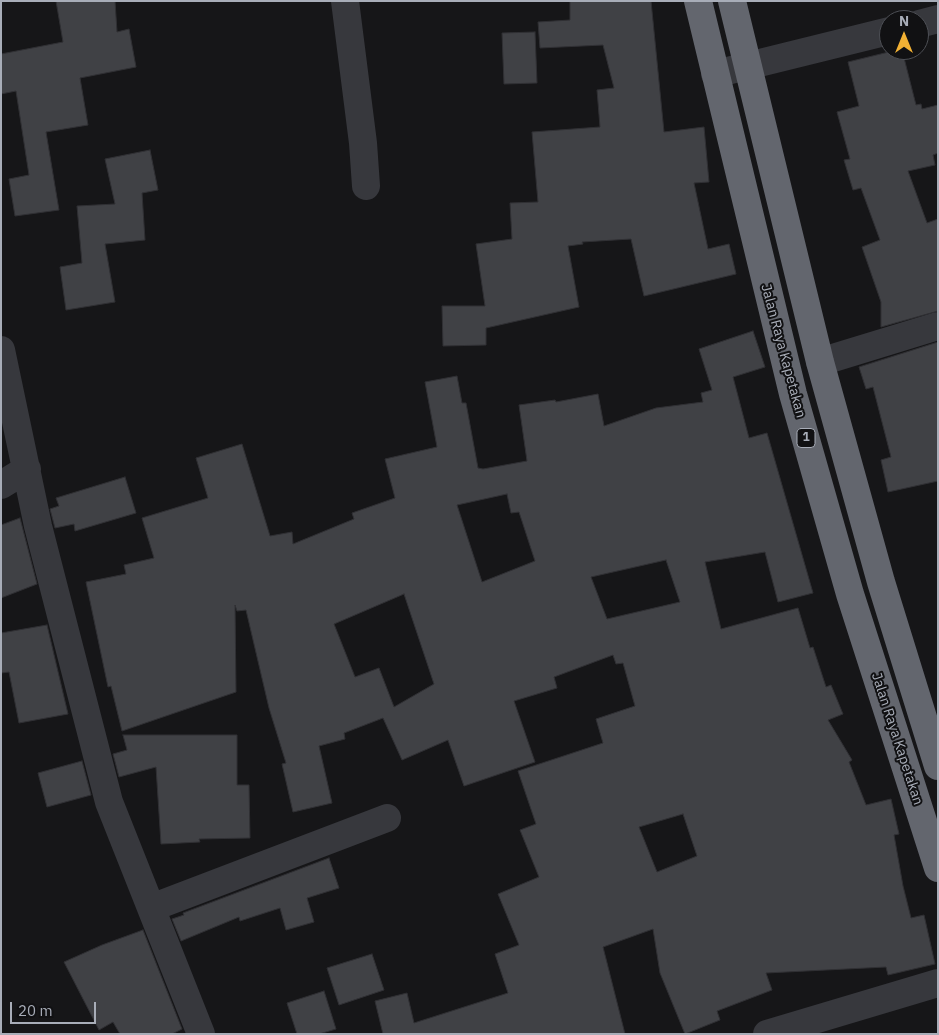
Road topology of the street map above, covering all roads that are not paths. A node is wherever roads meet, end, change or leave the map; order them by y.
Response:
1 (345, 1) edge
2 (698, 1) edge
3 (732, 1) edge
4 (879, 34) edge
5 (748, 67) junction
6 (715, 74) junction
7 (366, 186) dead end
8 (938, 326) edge
9 (1, 350) edge
10 (823, 372) junction
11 (793, 394) junction
12 (28, 469) junction
13 (1, 486) edge
14 (881, 582) junction
15 (850, 594) junction
16 (938, 766) edge
17 (387, 818) dead end
18 (938, 868) edge
19 (151, 908) junction
20 (938, 983) edge
21 (201, 1034) edge
22 (767, 1034) edge

1 - 7 street
2 - 6 highway, Jalan Raya Kapetakan / 1
3 - 5 highway
4 - 5 street
5 - 6 street
5 - 10 highway
6 - 11 highway, Jalan Raya Kapetakan / 1
8 - 10 street
9 - 12 street
10 - 11 highway
10 - 14 highway
11 - 15 highway, Jalan Raya Kapetakan / 1
12 - 13 street
12 - 19 street
14 - 15 highway
14 - 16 highway
15 - 18 highway, Jalan Raya Kapetakan / 1
17 - 19 street
19 - 21 street
20 - 22 street

